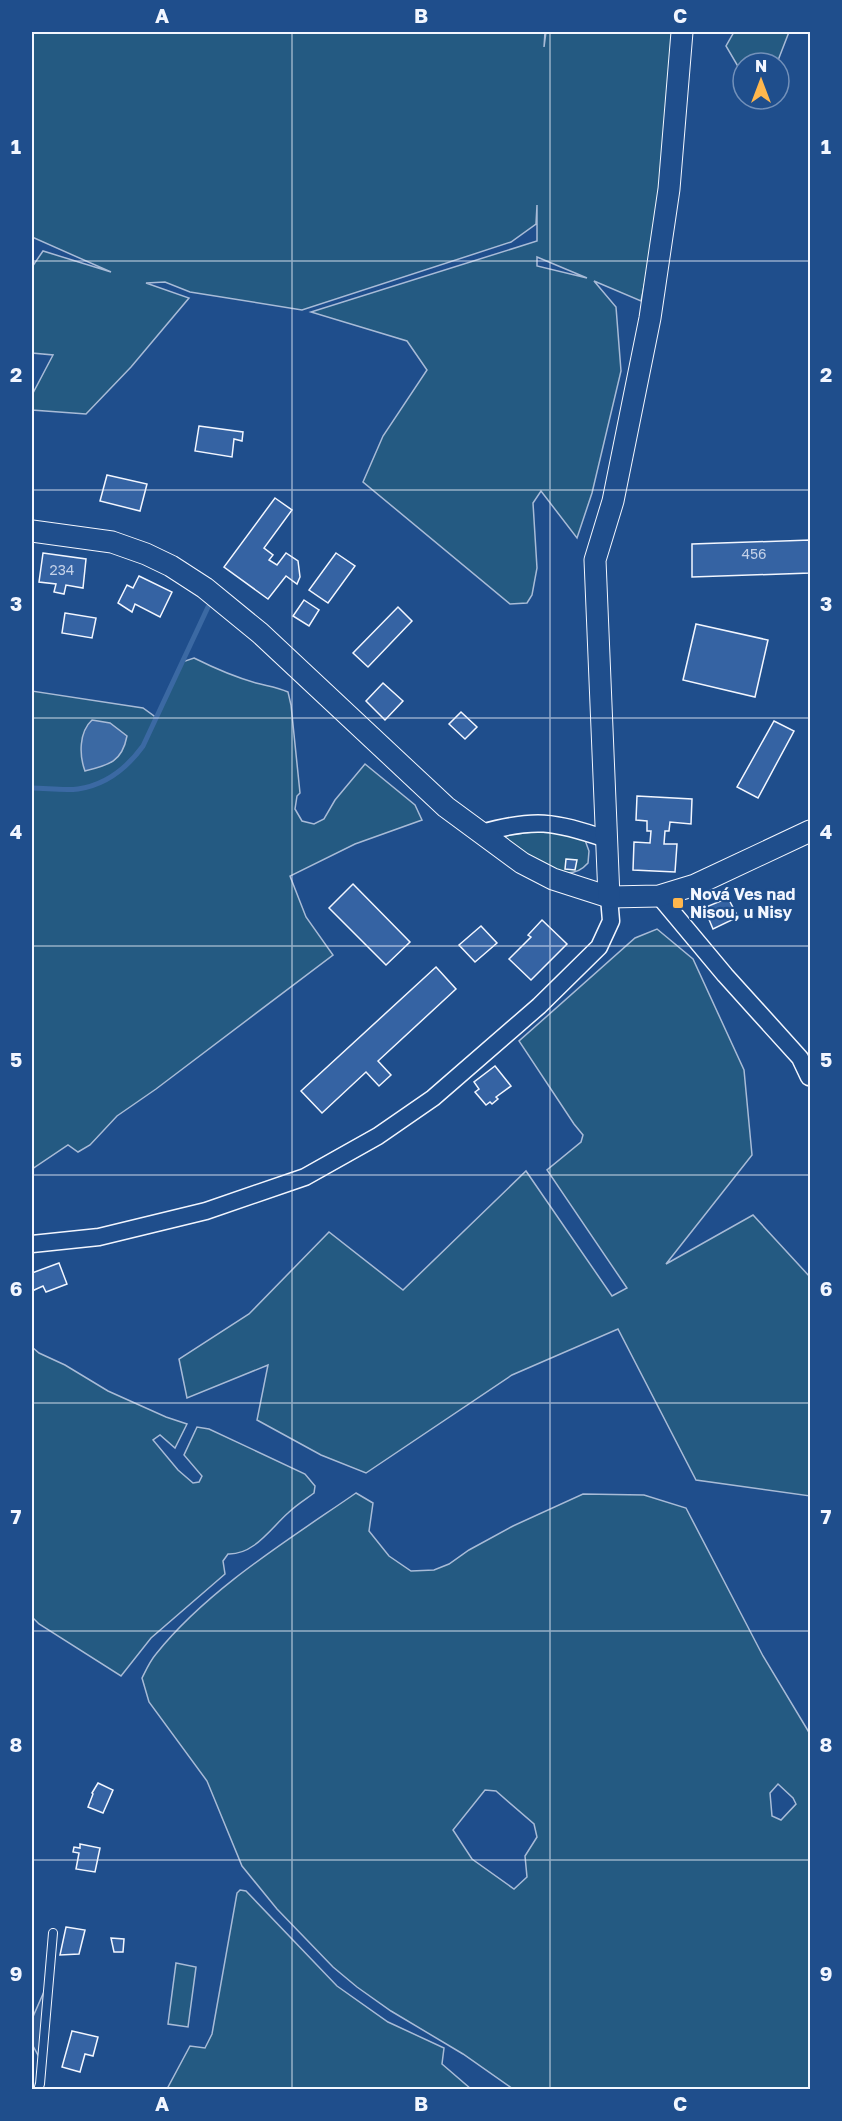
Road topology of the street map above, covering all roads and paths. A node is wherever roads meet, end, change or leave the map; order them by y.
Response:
1 (682, 32) edge
2 (32, 531) edge
3 (810, 831) edge
4 (481, 833) junction
5 (606, 839) junction
6 (659, 896) junction
7 (609, 897) junction
8 (809, 1077) dead end
9 (32, 1244) edge
10 (53, 1933) dead end
11 (38, 2090) edge

1 - 5 street
2 - 4 street
3 - 6 street
4 - 5 street
4 - 7 street
5 - 7 street
6 - 7 street
6 - 8 street
7 - 9 street
10 - 11 lane

